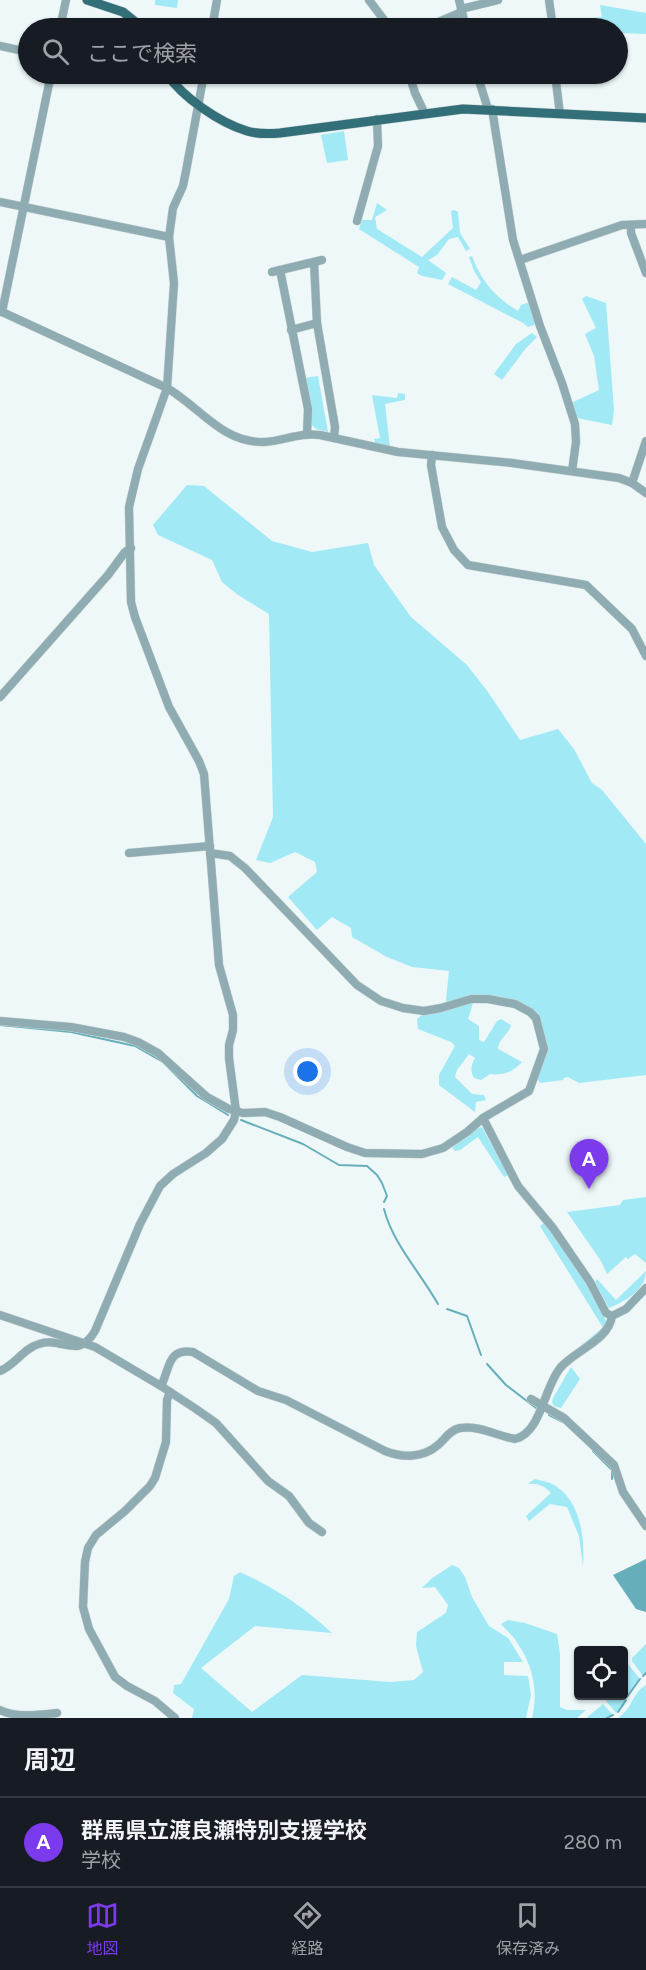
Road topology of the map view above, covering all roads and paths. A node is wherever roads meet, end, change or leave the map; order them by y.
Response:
1 (66, 0) edge
2 (87, 0) edge
3 (217, 0) edge
4 (369, 0) edge
5 (459, 0) edge
6 (498, 0) edge
7 (549, 0) edge
8 (100, 2) edge
9 (461, 11) junction
10 (62, 18) edge
11 (130, 18) edge
12 (214, 18) edge
13 (382, 18) edge
14 (446, 18) edge
15 (463, 18) edge
16 (552, 18) edge
17 (0, 46) edge
18 (18, 50) edge
19 (49, 84) edge
20 (175, 84) edge
21 (202, 84) edge
22 (412, 84) edge
23 (481, 84) edge
24 (556, 84) edge
25 (198, 104) junction
26 (490, 109) junction
27 (425, 114) junction
28 (560, 114) junction
29 (646, 118) edge
30 (377, 119) junction
31 (0, 202) edge
32 (24, 207) junction
33 (357, 221) dead end
34 (646, 224) edge
35 (631, 226) junction
36 (169, 237) junction
37 (520, 260) junction
38 (646, 273) edge
39 (1, 312) edge
40 (317, 323) junction
41 (291, 330) junction
42 (167, 388) junction
43 (307, 434) junction
44 (334, 438) junction
45 (646, 441) edge
46 (432, 455) junction
47 (572, 471) junction
48 (632, 483) junction
49 (646, 493) edge
50 (131, 548) junction
51 (646, 656) edge
52 (0, 697) edge
53 (210, 850) junction
54 (129, 853) dead end
55 (0, 1021) edge
56 (236, 1111) junction
57 (483, 1118) junction
58 (646, 1288) edge
59 (0, 1315) edge
60 (612, 1316) junction
61 (85, 1344) junction
62 (0, 1371) edge
63 (162, 1386) junction
64 (170, 1392) junction
65 (531, 1399) dead end
66 (542, 1406) junction
67 (646, 1526) edge
68 (322, 1532) dead end
69 (0, 1710) edge
70 (57, 1713) dead end
71 (176, 1718) edge

1 - 10 street
2 - 8 main road
3 - 12 street
4 - 13 street
5 - 9 street
6 - 9 street
7 - 16 street
8 - 11 main road
9 - 14 street
9 - 15 street
17 - 18 street
19 - 32 street
20 - 25 main road
21 - 25 street
22 - 27 street
23 - 26 street
24 - 28 street
25 - 30 main road
25 - 36 street
26 - 27 main road
26 - 28 main road
26 - 37 street
27 - 30 main road
28 - 29 main road
30 - 33 street
31 - 32 street
32 - 36 street
32 - 39 street
34 - 35 street
35 - 37 street
35 - 38 street
36 - 42 street
37 - 47 street
39 - 42 street
40 - 41 street
40 - 41 street
40 - 44 street
41 - 43 street
42 - 43 street
42 - 50 street
43 - 44 street
44 - 46 street
45 - 48 street
46 - 47 street
46 - 51 street
47 - 48 street
48 - 49 street
50 - 52 street
50 - 53 street
53 - 54 street
53 - 56 street
53 - 57 street
55 - 56 street
56 - 57 street
56 - 61 street
57 - 60 street
58 - 60 street
59 - 61 street
60 - 66 street
61 - 62 street
61 - 63 street
63 - 64 street
63 - 66 street
64 - 68 street
64 - 71 street
65 - 66 street
66 - 67 street
69 - 70 street

